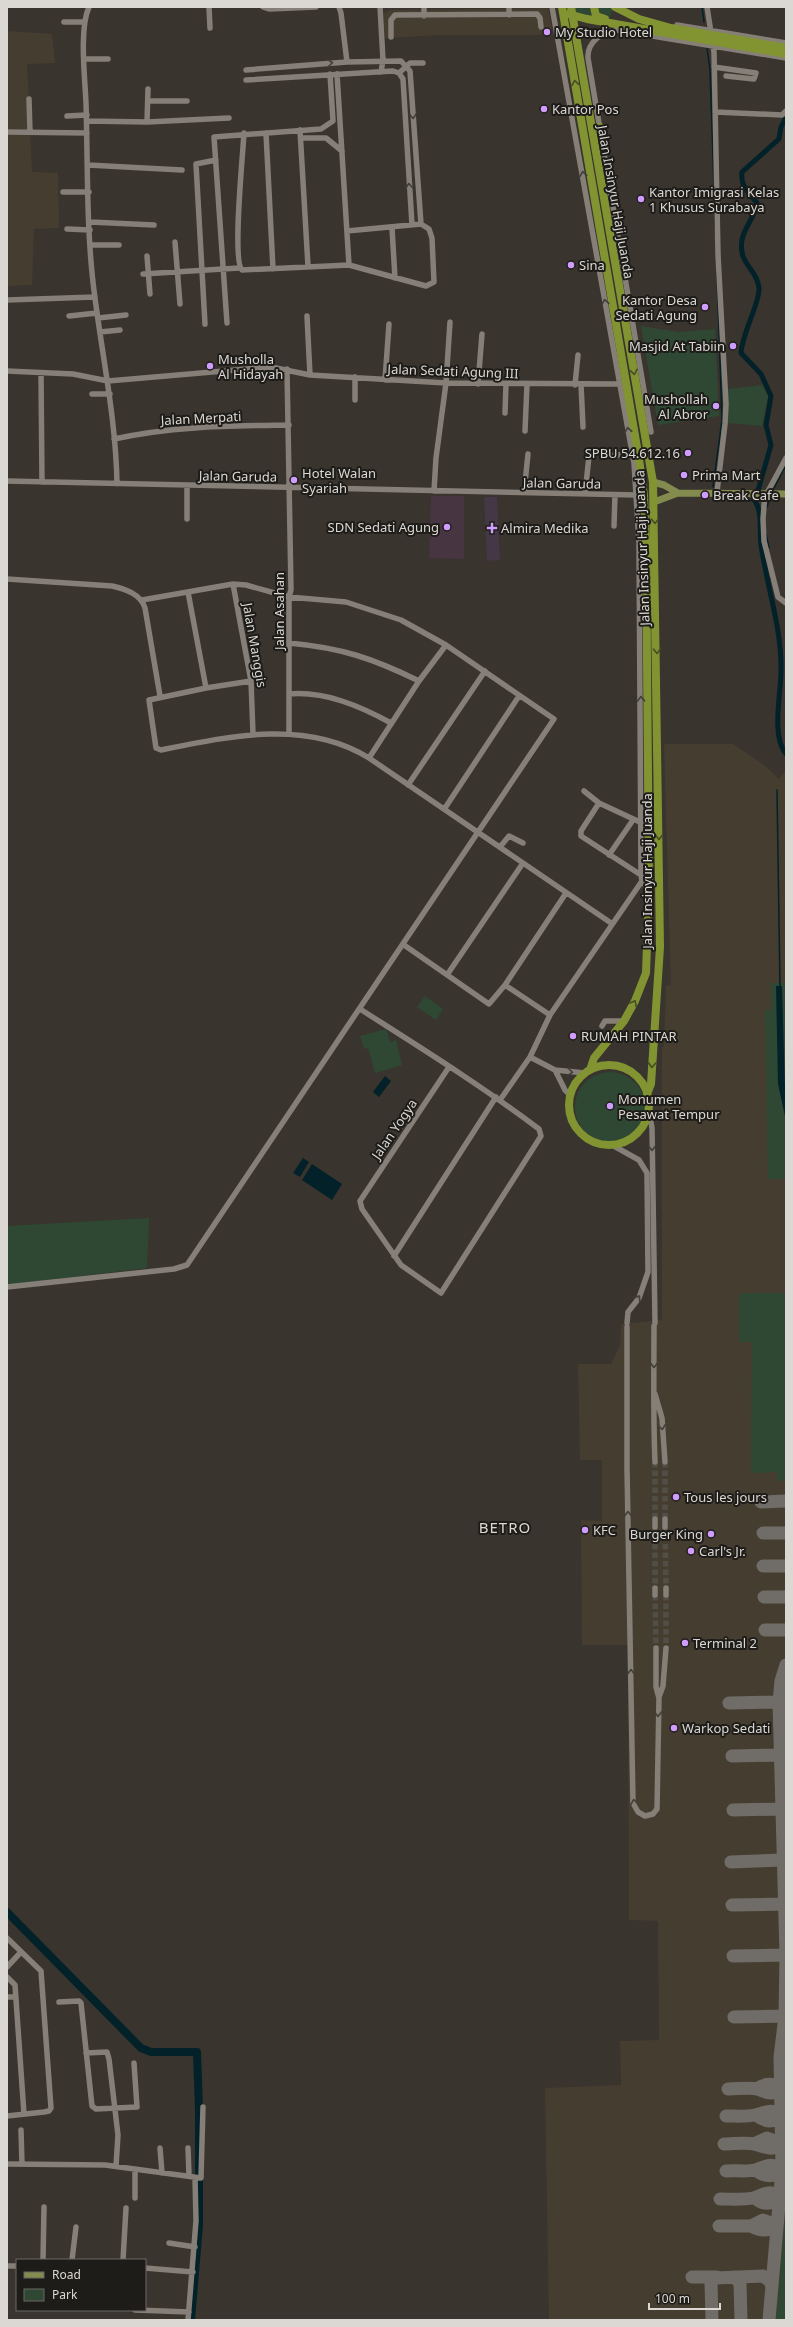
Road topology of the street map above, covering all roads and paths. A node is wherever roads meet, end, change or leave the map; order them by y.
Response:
1 (89, 7) edge
2 (208, 7) edge
3 (264, 7) edge
4 (316, 7) edge
5 (380, 7) edge
6 (424, 7) edge
7 (509, 7) edge
8 (552, 7) edge
9 (571, 7) edge
10 (594, 7) edge
11 (615, 7) edge
12 (622, 7) edge
13 (707, 7) edge
14 (341, 9) edge
15 (562, 9) edge
16 (424, 16) junction
17 (509, 16) junction
18 (572, 16) junction
19 (64, 22) dead end
20 (85, 22) junction
21 (619, 24) junction
22 (541, 27) dead end
23 (210, 28) dead end
24 (391, 37) dead end
25 (709, 37) junction
26 (739, 37) junction
27 (786, 43) edge
28 (560, 45) junction
29 (568, 45) junction
30 (786, 48) edge
31 (786, 54) edge
32 (786, 58) edge
33 (85, 59) junction
34 (108, 59) dead end
35 (383, 60) junction
36 (347, 62) junction
37 (422, 63) dead end
38 (291, 66) junction
39 (406, 66) junction
40 (714, 67) junction
41 (246, 70) dead end
42 (381, 72) junction
43 (399, 73) junction
44 (330, 74) junction
45 (337, 74) junction
46 (726, 76) dead end
47 (292, 77) junction
48 (246, 80) dead end
49 (148, 89) dead end
50 (29, 100) dead end
51 (148, 101) junction
52 (187, 101) dead end
53 (786, 111) edge
54 (716, 112) junction
55 (576, 114) junction
56 (86, 115) junction
57 (67, 116) dead end
58 (229, 118) dead end
59 (336, 120) junction
60 (87, 121) junction
61 (147, 122) junction
62 (321, 128) junction
63 (596, 128) junction
64 (300, 130) junction
65 (7, 132) edge
66 (30, 132) junction
67 (87, 132) junction
68 (244, 133) junction
69 (266, 133) junction
70 (321, 136) junction
71 (300, 138) junction
72 (342, 152) junction
73 (216, 160) junction
74 (88, 165) junction
75 (182, 170) dead end
76 (63, 192) dead end
77 (89, 192) junction
78 (90, 222) junction
79 (154, 224) dead end
80 (421, 224) junction
81 (412, 225) junction
82 (392, 228) junction
83 (67, 229) dead end
84 (90, 230) junction
85 (347, 231) junction
86 (175, 242) dead end
87 (91, 245) junction
88 (119, 245) dead end
89 (147, 256) dead end
90 (349, 265) junction
91 (308, 266) junction
92 (239, 268) junction
93 (223, 269) junction
94 (273, 269) junction
95 (202, 270) junction
96 (177, 272) junction
97 (146, 274) junction
98 (395, 278) junction
99 (606, 288) junction
100 (150, 294) dead end
101 (95, 297) junction
102 (7, 300) edge
103 (180, 304) dead end
104 (97, 315) junction
105 (126, 315) dead end
106 (69, 316) dead end
107 (307, 316) dead end
108 (450, 322) dead end
109 (226, 323) dead end
110 (205, 324) dead end
111 (389, 324) dead end
112 (120, 330) dead end
113 (100, 332) junction
114 (482, 334) dead end
115 (578, 355) dead end
116 (631, 355) junction
117 (621, 357) junction
118 (287, 369) junction
119 (7, 371) edge
120 (41, 372) junction
121 (310, 375) junction
122 (355, 377) junction
123 (385, 380) junction
124 (108, 381) junction
125 (446, 383) junction
126 (478, 384) junction
127 (506, 384) junction
128 (527, 384) junction
129 (575, 384) junction
130 (582, 384) junction
131 (619, 384) junction
132 (92, 394) dead end
133 (110, 394) junction
134 (355, 400) dead end
135 (505, 413) dead end
136 (289, 425) junction
137 (583, 427) dead end
138 (525, 431) dead end
139 (651, 432) dead end
140 (114, 439) junction
141 (528, 454) dead end
142 (632, 454) junction
143 (614, 455) dead end
144 (589, 456) dead end
145 (786, 458) edge
146 (637, 461) junction
147 (7, 481) edge
148 (42, 482) junction
149 (654, 482) junction
150 (117, 484) junction
151 (187, 486) junction
152 (288, 488) junction
153 (434, 491) junction
154 (717, 492) junction
155 (524, 493) junction
156 (678, 493) junction
157 (766, 493) junction
158 (585, 494) junction
159 (614, 494) junction
160 (786, 494) edge
161 (637, 495) junction
162 (654, 502) junction
163 (187, 519) dead end
164 (614, 526) dead end
165 (643, 543) junction
166 (7, 579) edge
167 (233, 584) junction
168 (188, 592) junction
169 (289, 597) junction
170 (142, 600) junction
171 (786, 603) edge
172 (646, 635) junction
173 (657, 635) junction
174 (289, 643) junction
175 (446, 645) junction
176 (486, 671) junction
177 (251, 681) junction
178 (419, 681) junction
179 (206, 688) junction
180 (289, 694) junction
181 (160, 696) junction
182 (519, 696) junction
183 (391, 723) junction
184 (253, 734) junction
185 (289, 734) junction
186 (369, 758) junction
187 (408, 785) junction
188 (584, 791) dead end
189 (599, 803) junction
190 (445, 808) junction
191 (633, 820) junction
192 (642, 823) junction
193 (480, 830) junction
194 (523, 843) dead end
195 (500, 847) junction
196 (609, 855) junction
197 (523, 863) junction
198 (648, 864) junction
199 (659, 864) junction
200 (642, 878) junction
201 (648, 890) junction
202 (566, 893) junction
203 (611, 923) junction
204 (404, 945) junction
205 (447, 975) junction
206 (505, 985) junction
207 (360, 1009) junction
208 (550, 1015) junction
209 (624, 1021) junction
210 (602, 1026) dead end
211 (530, 1057) junction
212 (449, 1067) junction
213 (555, 1070) junction
214 (587, 1071) junction
215 (647, 1094) junction
216 (570, 1095) junction
217 (498, 1098) junction
218 (648, 1110) junction
219 (612, 1145) junction
220 (394, 1256) junction
221 (7, 1287) edge
222 (654, 1392) junction
223 (655, 1462) tunnel mouth
224 (665, 1462) tunnel mouth
225 (655, 1519) tunnel mouth
226 (665, 1519) tunnel mouth
227 (655, 1526) tunnel mouth
228 (665, 1527) tunnel mouth
229 (655, 1588) tunnel mouth
230 (666, 1588) tunnel mouth
231 (655, 1595) tunnel mouth
232 (666, 1595) tunnel mouth
233 (656, 1648) tunnel mouth
234 (666, 1648) tunnel mouth
235 (659, 1698) junction
236 (7, 1938) edge
237 (21, 1952) junction
238 (7, 1967) edge
239 (7, 1977) edge
240 (7, 1997) edge
241 (16, 1997) junction
242 (59, 2002) dead end
243 (86, 2053) junction
244 (134, 2063) dead end
245 (204, 2106) dead end
246 (114, 2107) junction
247 (24, 2114) junction
248 (7, 2116) edge
249 (21, 2130) dead end
250 (160, 2148) dead end
251 (188, 2148) dead end
252 (7, 2164) edge
253 (22, 2164) junction
254 (116, 2166) junction
255 (136, 2170) junction
256 (162, 2173) junction
257 (189, 2175) junction
258 (198, 2178) junction
259 (134, 2198) dead end
260 (44, 2207) dead end
261 (126, 2208) dead end
262 (76, 2227) dead end
263 (169, 2243) dead end
264 (195, 2247) junction
265 (43, 2259) edge
266 (72, 2259) edge
267 (123, 2259) edge
268 (146, 2268) edge
269 (193, 2272) junction
270 (146, 2310) edge
271 (189, 2312) junction
272 (188, 2320) edge

1 - 20 street
2 - 23 street
3 - 4 street
5 - 35 street
6 - 16 street
7 - 17 street
8 - 28 street, Jalan Insinyur Haji Juanda
9 - 18 highway, Jalan Insinyur Haji Juanda
10 - 21 highway
11 - 25 highway
12 - 25 street
13 - 25 street
14 - 36 street
15 - 18 highway
15 - 29 highway, Jalan Insinyur Haji Juanda
16 - 17 street
16 - 24 street
17 - 22 street
18 - 21 highway
18 - 63 highway, Jalan Insinyur Haji Juanda
19 - 20 street
20 - 33 street
21 - 25 highway
25 - 26 highway
25 - 31 highway
25 - 32 street
25 - 40 street
25 - 63 street, Jalan Insinyur Haji Juanda
26 - 27 street
26 - 30 highway
28 - 29 highway
28 - 55 street, Jalan Insinyur Haji Juanda
55 -> 29 highway, Jalan Insinyur Haji Juanda
33 - 34 street
33 - 56 street
35 - 36 street
35 - 39 street
35 - 42 street
38 -> 36 street
37 - 39 street
38 - 41 street
38 - 47 street
39 - 43 street
39 -> 80 street
40 - 46 street
40 - 54 street
42 - 43 street
42 - 45 street
81 -> 43 street
44 - 45 street
44 - 47 street
44 - 59 street
45 - 59 street
47 - 48 street
49 - 51 street
50 - 66 street
51 - 52 street
51 - 61 street
53 - 54 street
54 - 154 street
99 -> 55 highway, Jalan Insinyur Haji Juanda
56 - 57 street
56 - 60 street
58 - 61 street
59 - 62 street
59 - 72 street
60 - 61 street
60 - 67 street
62 - 64 street
62 - 70 street
63 - 116 highway, Jalan Insinyur Haji Juanda
63 - 139 street, Jalan Insinyur Haji Juanda
64 - 69 street
64 - 71 street
65 - 66 street
66 - 67 street
67 - 74 street
68 - 69 street
68 - 73 street
68 - 92 street
69 - 94 street
70 - 71 street
70 - 72 street
71 - 91 street
72 - 85 street
73 - 93 street
73 - 95 street
74 - 75 street
74 - 77 street
76 - 77 street
77 - 78 street
78 - 79 street
78 - 84 street
80 - 81 street
80 - 98 street
81 - 82 street
82 - 85 street
82 - 98 street
83 - 84 street
84 - 87 street
85 - 90 street
86 - 96 street
87 - 88 street
87 - 101 street
89 - 97 street
90 - 91 street
90 - 98 street
91 - 94 street
92 - 93 street
92 - 94 street
93 - 95 street
93 - 109 street
95 - 96 street
95 - 110 street
96 - 97 street
96 - 103 street
97 - 100 street
99 - 117 highway, Jalan Insinyur Haji Juanda
131 -> 99 street, Jalan Insinyur Haji Juanda
101 - 102 street
101 - 104 street
104 - 105 street
104 - 106 street
104 - 113 street
107 - 121 street
108 - 125 street
111 - 123 street
112 - 113 street
113 - 124 street
114 - 126 street
115 - 129 street
116 - 117 highway
116 -> 149 highway, Jalan Insinyur Haji Juanda
117 - 146 highway, Jalan Insinyur Haji Juanda
118 - 121 street, Jalan Sedati Agung III
118 - 124 street, Jalan Sedati Agung III
118 - 136 street, Jalan Asahan
119 - 120 street, Jalan Sedati Agung III
120 - 124 street, Jalan Sedati Agung III
120 - 148 street
121 - 122 street, Jalan Sedati Agung III
122 - 123 street, Jalan Sedati Agung III
122 - 134 street
123 - 125 street, Jalan Sedati Agung III
124 - 133 street
125 - 126 street, Jalan Sedati Agung III
125 - 153 street
126 - 127 street, Jalan Sedati Agung III
127 - 128 street, Jalan Sedati Agung III
127 - 135 street
128 - 129 street, Jalan Sedati Agung III
128 - 138 street
129 - 130 street, Jalan Sedati Agung III
130 - 131 street, Jalan Sedati Agung III
130 - 137 street
142 -> 131 street, Jalan Insinyur Haji Juanda
132 - 133 street
133 - 140 street
136 - 140 street, Jalan Merpati
136 - 152 street, Jalan Asahan
140 - 150 street
141 - 155 street
142 - 143 street
142 - 146 street, Jalan Insinyur Haji Juanda
144 - 158 street
145 - 157 street
146 - 161 street, Jalan Insinyur Haji Juanda
146 - 165 highway, Jalan Insinyur Haji Juanda
147 - 148 street, Jalan Garuda
148 - 150 street, Jalan Garuda
149 - 156 main road
149 - 162 highway, Jalan Insinyur Haji Juanda
150 - 151 street, Jalan Garuda
151 - 152 street, Jalan Garuda
151 - 163 street
152 - 153 street, Jalan Garuda
152 - 169 street, Jalan Asahan
153 - 155 street, Jalan Garuda
154 - 156 main road
154 - 157 main road
155 - 158 street, Jalan Garuda
156 - 162 main road
157 - 160 main road
157 - 171 street
158 - 159 street, Jalan Garuda
159 - 161 street, Jalan Garuda
159 - 164 street
161 - 165 street, Jalan Insinyur Haji Juanda
162 -> 173 highway, Jalan Insinyur Haji Juanda
165 - 172 highway, Jalan Insinyur Haji Juanda
192 -> 165 street, Jalan Insinyur Haji Juanda
166 - 170 street
167 - 168 street
167 - 169 street
167 - 177 street, Jalan Manggis
168 - 170 street
168 - 179 street
169 - 174 street, Jalan Asahan
169 - 175 street
170 - 181 street
172 - 173 highway
172 - 198 highway, Jalan Insinyur Haji Juanda
173 -> 199 highway, Jalan Insinyur Haji Juanda
174 - 178 street
174 - 180 street, Jalan Asahan
175 - 176 street
175 - 178 street
176 - 182 street
176 - 187 street
177 - 179 street
177 - 184 street, Jalan Manggis
178 - 183 street
179 - 181 street
180 - 183 street
180 - 185 street, Jalan Asahan
181 - 184 street
182 - 190 street
182 - 193 street
183 - 186 street
184 - 185 street
185 - 186 street
186 - 187 street
187 - 190 street
188 - 189 street
189 - 191 street
189 - 196 street
190 - 193 street
191 - 192 street
191 - 196 street
192 - 200 street, Jalan Insinyur Haji Juanda
193 - 195 street
193 - 204 street
194 - 195 street
195 - 197 street
196 - 200 street
197 - 202 street
197 - 205 street
198 - 199 highway
198 - 201 highway, Jalan Insinyur Haji Juanda
199 -> 215 highway, Jalan Insinyur Haji Juanda
200 - 201 street, Jalan Insinyur Haji Juanda
200 - 203 street
209 -> 201 highway, Jalan Insinyur Haji Juanda
202 - 203 street
202 - 206 street
203 - 208 street
204 - 205 street
204 - 207 street
205 - 206 street
206 - 208 street
207 - 212 street
207 - 221 street
208 - 211 street
209 - 210 street
209 - 214 highway, Jalan Insinyur Haji Juanda
211 - 213 street
211 - 217 street
212 - 217 street
212 - 220 street, Jalan Yogya
213 -> 214 street
213 - 216 street
214 - 215 highway
214 - 216 highway
215 - 218 highway
216 - 219 highway
217 - 220 street
217 - 220 street
218 - 219 highway
218 -> 222 street
235 -> 219 street
222 - 223 street
222 -> 224 street
225 - 227 street
226 - 228 street
229 - 231 street
230 - 232 street
233 - 235 street
234 - 235 street
236 - 237 street
237 - 238 street
237 - 247 street
239 - 241 street
240 - 241 street
241 - 247 street
242 - 243 street
243 - 246 street
243 - 246 street
244 - 246 street
245 - 258 street
246 - 254 street
247 - 248 street
249 - 253 street
250 - 256 street
251 - 257 street
252 - 253 street
253 - 254 street
254 - 255 street
255 - 256 street
255 - 259 street
256 - 257 street
257 - 258 street
258 - 264 street
260 - 265 street
261 - 267 street
262 - 266 street
263 - 264 street
264 - 269 street
268 - 269 street
269 - 271 street
270 - 271 street
271 - 272 street

